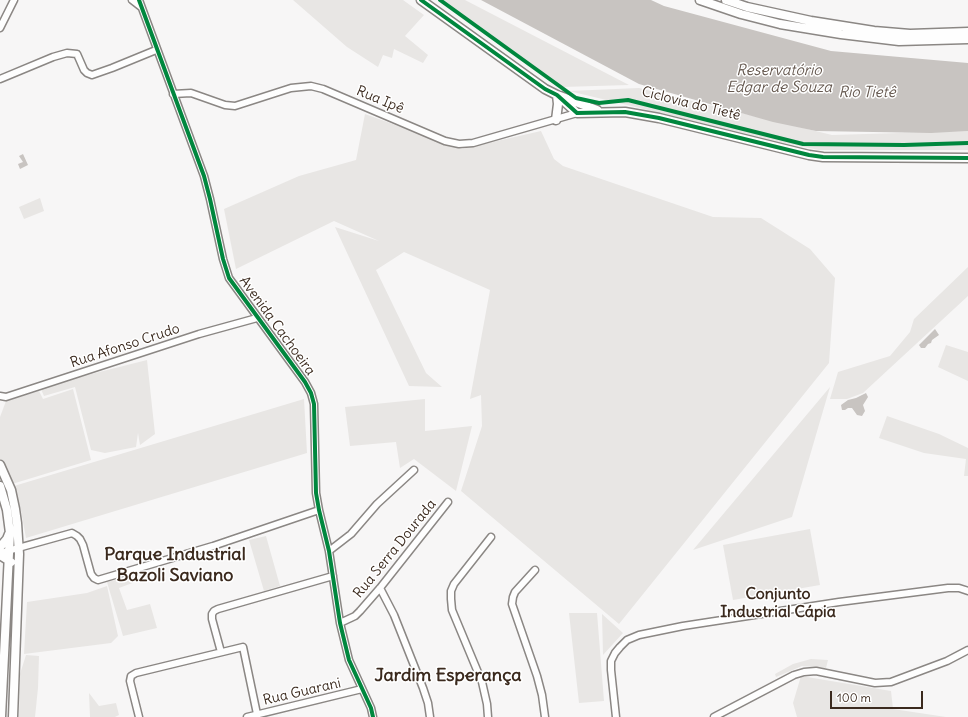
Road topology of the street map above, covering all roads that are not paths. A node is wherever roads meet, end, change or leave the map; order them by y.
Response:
1 (14, 0) edge
2 (132, 0) edge
3 (139, 0) edge
4 (421, 0) edge
5 (700, 0) edge
6 (726, 0) edge
7 (141, 7) junction
8 (0, 28) edge
9 (968, 32) edge
10 (968, 40) edge
11 (156, 50) junction
12 (0, 79) edge
13 (544, 90) junction
14 (173, 94) junction
15 (557, 96) junction
16 (602, 112) junction
17 (577, 113) junction
18 (556, 120) junction
19 (968, 158) edge
20 (257, 318) junction
21 (2, 398) edge
22 (0, 465) edge
23 (414, 470) dead end
24 (0, 486) edge
25 (448, 502) dead end
26 (319, 510) junction
27 (10, 533) junction
28 (491, 537) dead end
29 (0, 547) edge
30 (19, 547) junction
31 (10, 550) junction
32 (329, 551) junction
33 (0, 554) edge
34 (9, 560) junction
35 (535, 570) dead end
36 (19, 575) junction
37 (333, 576) junction
38 (380, 588) junction
39 (968, 591) edge
40 (340, 623) junction
41 (968, 650) edge
42 (221, 652) junction
43 (362, 689) junction
44 (257, 714) junction
45 (1, 717) edge
46 (13, 717) edge
47 (139, 717) edge
48 (246, 717) edge
49 (373, 717) edge
50 (430, 717) edge
51 (488, 717) edge
52 (545, 717) edge
53 (616, 717) edge
54 (714, 717) edge

1 - 8 street
2 - 7 street
3 - 7 street, Avenida Cachoeira
4 - 13 main road
5 - 10 main road
6 - 9 main road
7 - 11 street, Avenida Cachoeira
11 - 12 street
11 - 14 street, Avenida Cachoeira
13 - 15 main road
13 - 16 main road
14 - 18 street, Rua Ipê
14 - 20 street, Avenida Cachoeira
15 - 17 main road
15 - 18 main road
16 - 17 main road
16 - 19 main road
17 - 18 street, Rua Ipê
20 - 21 street, Rua Afonso Crudo
20 - 26 street, Avenida Cachoeira
22 - 30 main road
23 - 32 street
24 - 27 main road
25 - 38 street, Rua Serra Dourada
26 - 30 street
26 - 32 street, Avenida Cachoeira
27 - 29 main road
27 - 31 main road
28 - 51 street
30 - 31 street
30 - 36 main road
31 - 33 street
31 - 34 main road
32 - 37 street, Avenida Cachoeira
33 - 34 main road
34 - 36 main road
34 - 45 main road
35 - 52 street
36 - 46 main road
37 - 40 street, Avenida Cachoeira
37 - 42 street
38 - 40 street, Rua Serra Dourada
38 - 50 street
39 - 53 street
40 - 43 street, Avenida Cachoeira
41 - 54 street
42 - 44 street
42 - 47 street
43 - 44 street, Rua Guarani
43 - 49 street, Avenida Cachoeira
44 - 48 street, Rua Guarani

